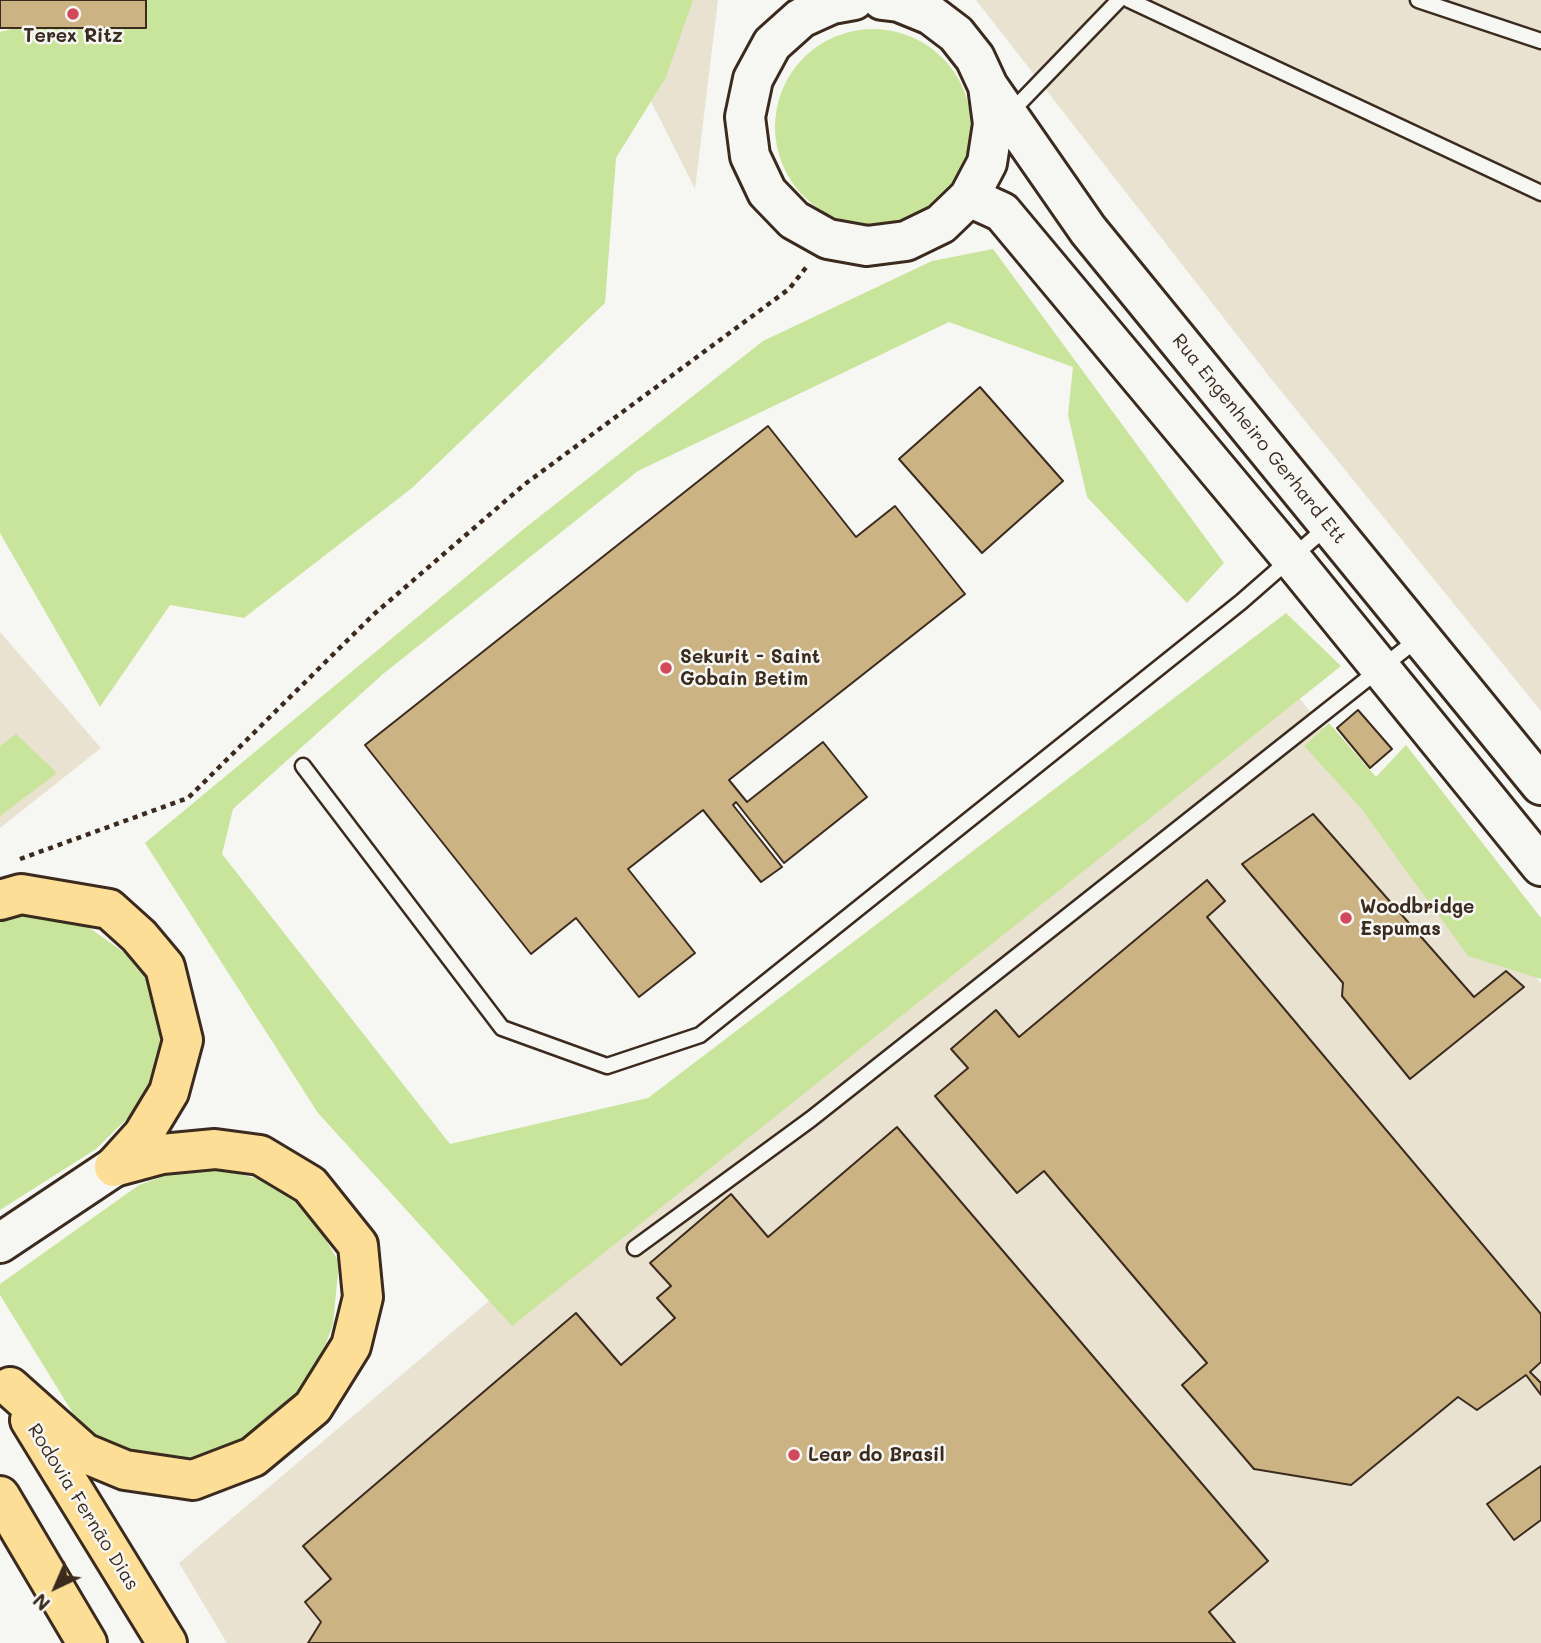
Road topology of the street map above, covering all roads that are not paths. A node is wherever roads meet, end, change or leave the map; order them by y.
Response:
1 (854, 0) edge
2 (882, 0) edge
3 (1119, 0) edge
4 (1129, 0) edge
5 (1418, 0) edge
6 (927, 7) edge
7 (802, 9) edge
8 (1541, 41) edge
9 (998, 100) junction
10 (1541, 193) edge
11 (969, 197) junction
12 (1329, 525) junction
13 (1292, 558) junction
14 (1420, 637) junction
15 (1382, 668) junction
16 (303, 766) dead end
17 (1541, 785) edge
18 (1541, 866) edge
19 (6, 883) edge
20 (114, 1167) junction
21 (0, 1243) edge
22 (635, 1248) dead end
23 (5, 1379) edge
24 (0, 1496) edge
25 (80, 1635) edge
26 (167, 1643) edge

1 - 7 main road, Rua Engenheiro Gerhard Ett
2 - 6 main road, Rua Engenheiro Gerhard Ett
3 - 9 lane
4 - 10 lane
5 - 8 lane
6 - 9 main road, Rua Engenheiro Gerhard Ett
7 - 11 main road, Rua Engenheiro Gerhard Ett
9 - 11 main road, Rua Engenheiro Gerhard Ett
9 - 12 main road, Rua Engenheiro Gerhard Ett
11 - 13 main road
12 - 13 lane
12 - 14 main road, Rua Engenheiro Gerhard Ett
13 - 15 main road
13 - 16 lane
14 - 15 lane
14 - 17 main road, Rua Engenheiro Gerhard Ett
15 - 18 main road
15 - 22 lane
19 - 20 highway
20 - 21 main road
20 - 23 highway
23 - 26 highway, Rodovia Fernão Dias
24 - 25 highway

